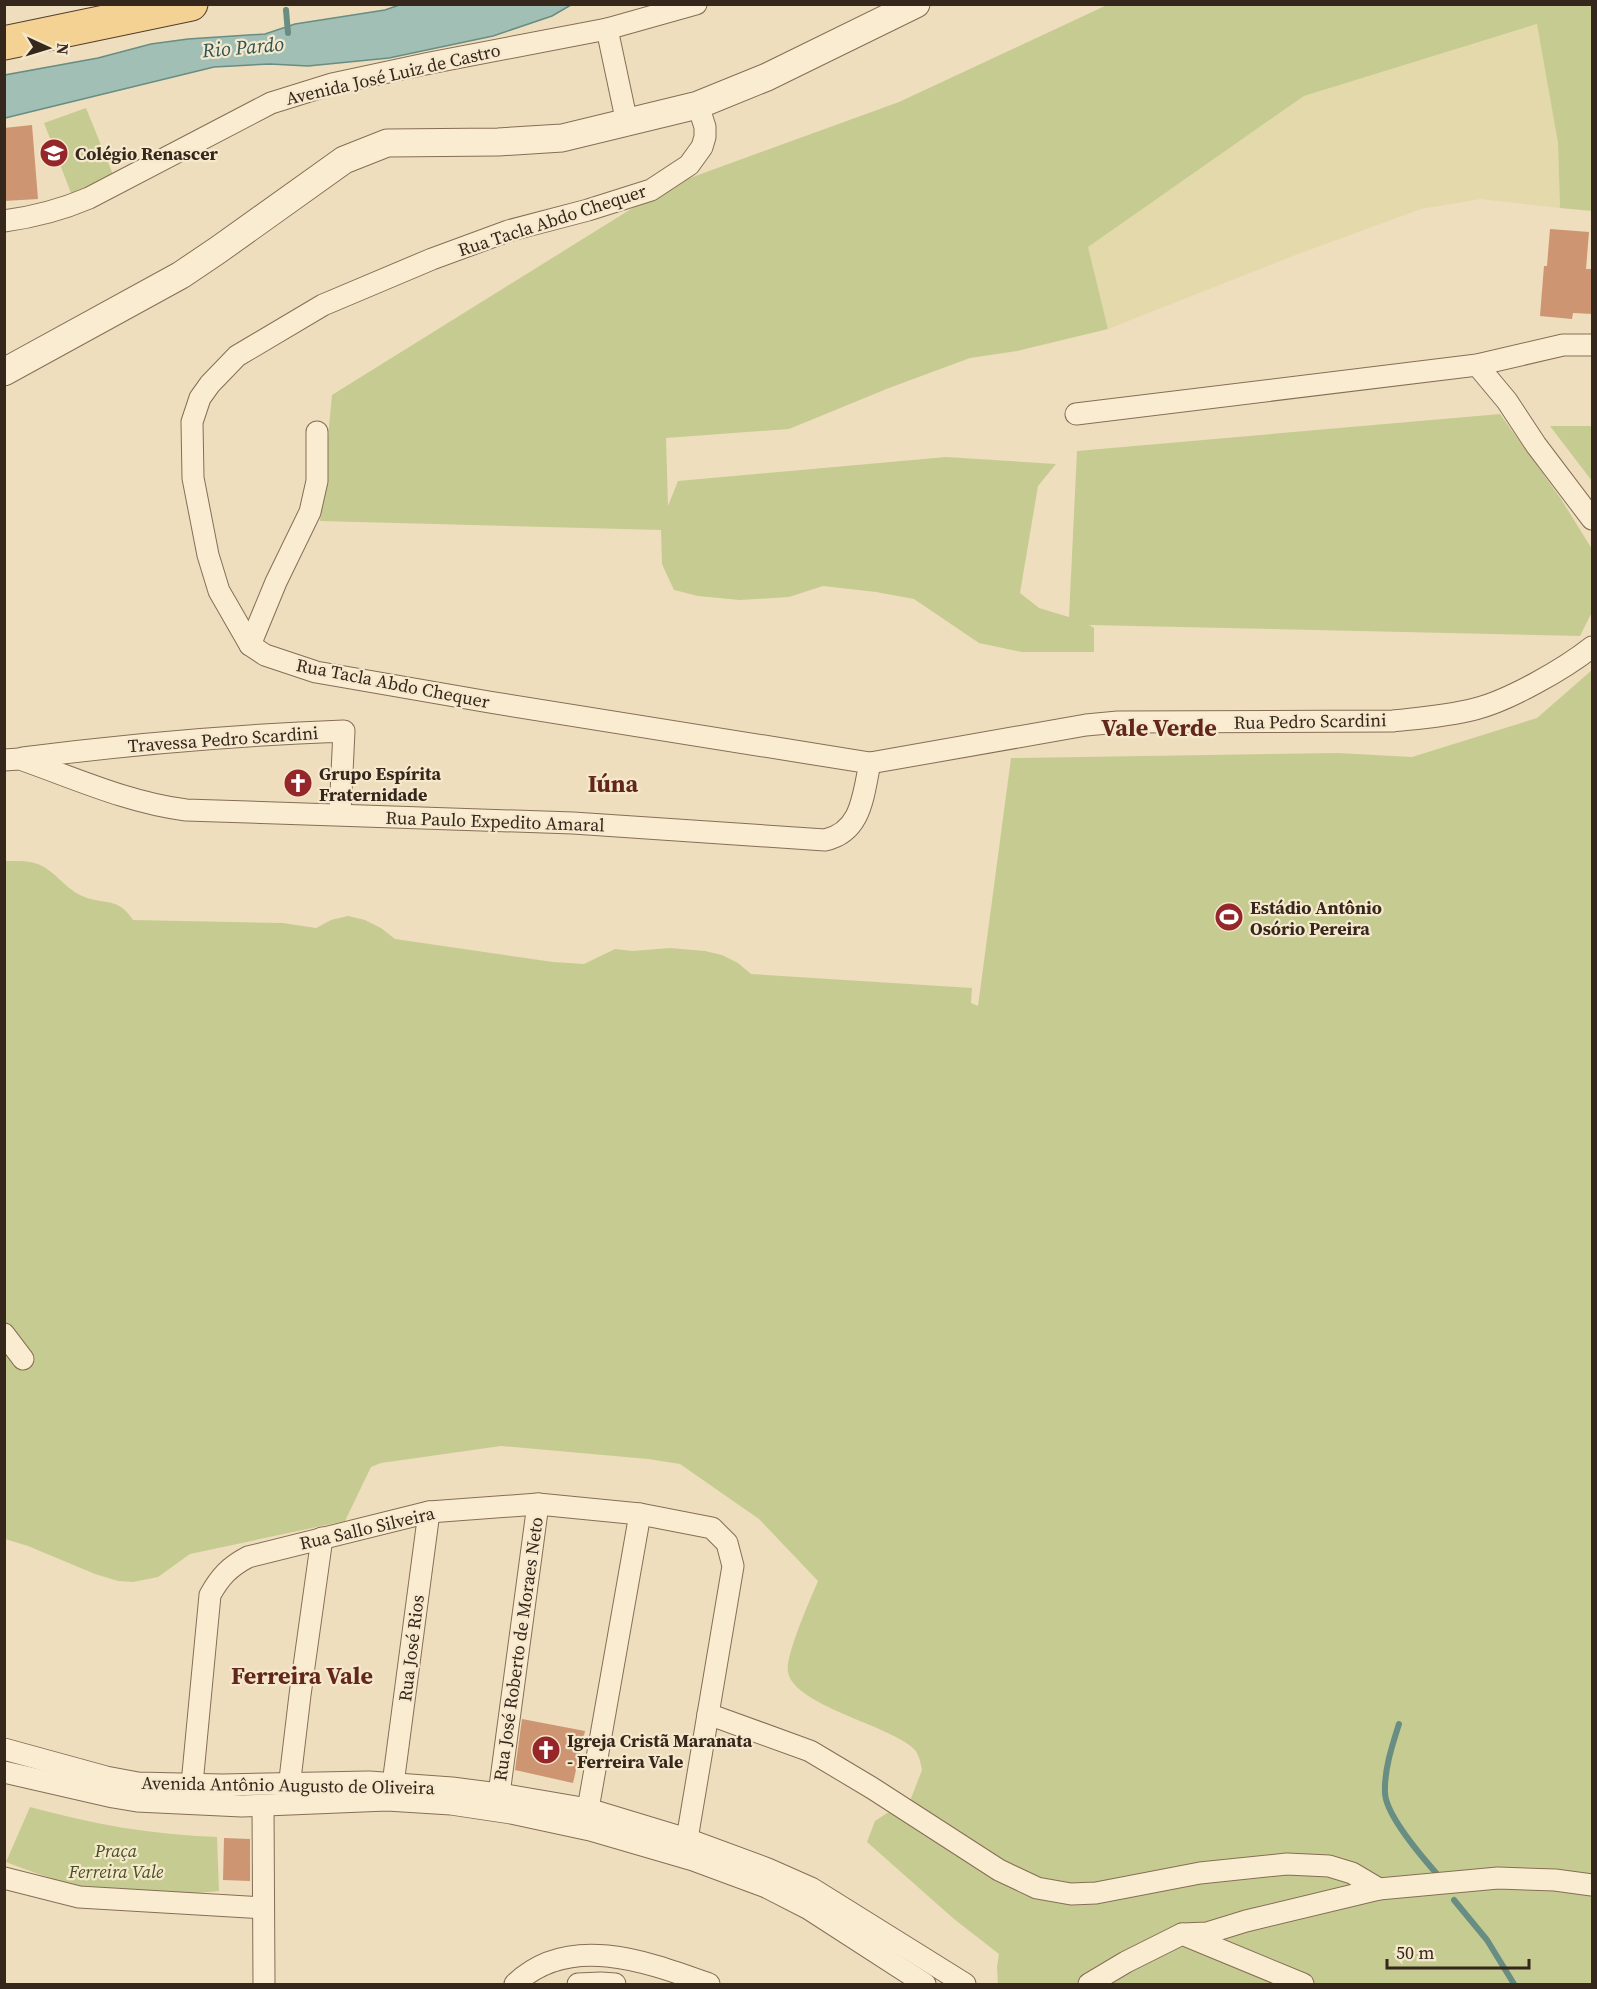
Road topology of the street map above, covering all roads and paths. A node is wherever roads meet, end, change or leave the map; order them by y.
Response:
1 (191, 4) edge
2 (696, 4) edge
3 (916, 4) edge
4 (607, 29) junction
5 (4, 42) edge
6 (698, 105) junction
7 (627, 123) junction
8 (4, 221) edge
9 (1593, 345) edge
10 (1477, 365) junction
11 (4, 372) edge
12 (1076, 414) dead end
13 (317, 432) dead end
14 (1593, 519) edge
15 (250, 645) junction
16 (1593, 647) edge
17 (12, 759) edge
18 (870, 763) junction
19 (340, 814) junction
20 (4, 1334) edge
21 (22, 1359) dead end
22 (537, 1504) junction
23 (429, 1512) junction
24 (640, 1514) junction
25 (322, 1538) junction
26 (708, 1714) junction
27 (4, 1749) edge
28 (4, 1772) edge
29 (289, 1783) junction
30 (192, 1784) junction
31 (393, 1784) junction
32 (499, 1794) junction
33 (287, 1805) junction
34 (263, 1806) junction
35 (588, 1809) junction
36 (687, 1839) junction
37 (4, 1878) edge
38 (1593, 1886) edge
39 (1379, 1889) junction
40 (263, 1908) junction
41 (1182, 1934) junction
42 (264, 1984) edge
43 (516, 1984) edge
44 (578, 1984) edge
45 (615, 1984) edge
46 (709, 1984) edge
47 (925, 1984) edge
48 (965, 1984) edge
49 (1089, 1984) edge
50 (1303, 1984) edge

1 - 5 main road
2 - 4 street, Avenida José Luiz de Castro
3 - 6 street
4 - 7 street
4 - 8 street, Avenida José Luiz de Castro
6 - 7 street
6 - 15 street, Rua Tacla Abdo Chequer
7 - 11 street
9 - 10 street
10 - 12 street
10 - 14 street
13 - 15 street
15 - 18 street, Rua Tacla Abdo Chequer
16 - 18 street, Rua Pedro Scardini
17 - 19 street, Rua Paulo Expedito Amaral
17 - 19 street, Travessa Pedro Scardini
18 - 19 street, Rua Paulo Expedito Amaral
20 - 21 street
22 - 23 street, Rua Sallo Silveira
22 - 24 street, Rua Sallo Silveira
22 - 32 street, Rua José Roberto de Moraes Neto
23 - 25 street, Rua Sallo Silveira
23 - 31 street, Rua José Rios
24 - 26 street, Rua Sallo Silveira
24 - 35 street
25 - 29 street
25 - 30 street, Rua Sallo Silveira
26 - 36 street
26 - 39 street
27 - 30 street, Avenida Antônio Augusto de Oliveira
28 - 34 street, Avenida Antônio Augusto de Oliveira
29 - 30 street, Avenida Antônio Augusto de Oliveira
29 - 31 street, Avenida Antônio Augusto de Oliveira
29 - 33 street
31 - 32 street, Avenida Antônio Augusto de Oliveira
32 - 35 street, Avenida Antônio Augusto de Oliveira
33 - 34 street, Avenida Antônio Augusto de Oliveira
33 - 47 street, Avenida Antônio Augusto de Oliveira
34 - 40 street
35 - 36 street, Avenida Antônio Augusto de Oliveira
36 - 48 street, Avenida Antônio Augusto de Oliveira
37 - 40 street
38 - 39 street
39 - 41 street
40 - 42 street
41 - 49 street
41 - 50 street
43 - 46 street
44 - 45 street

